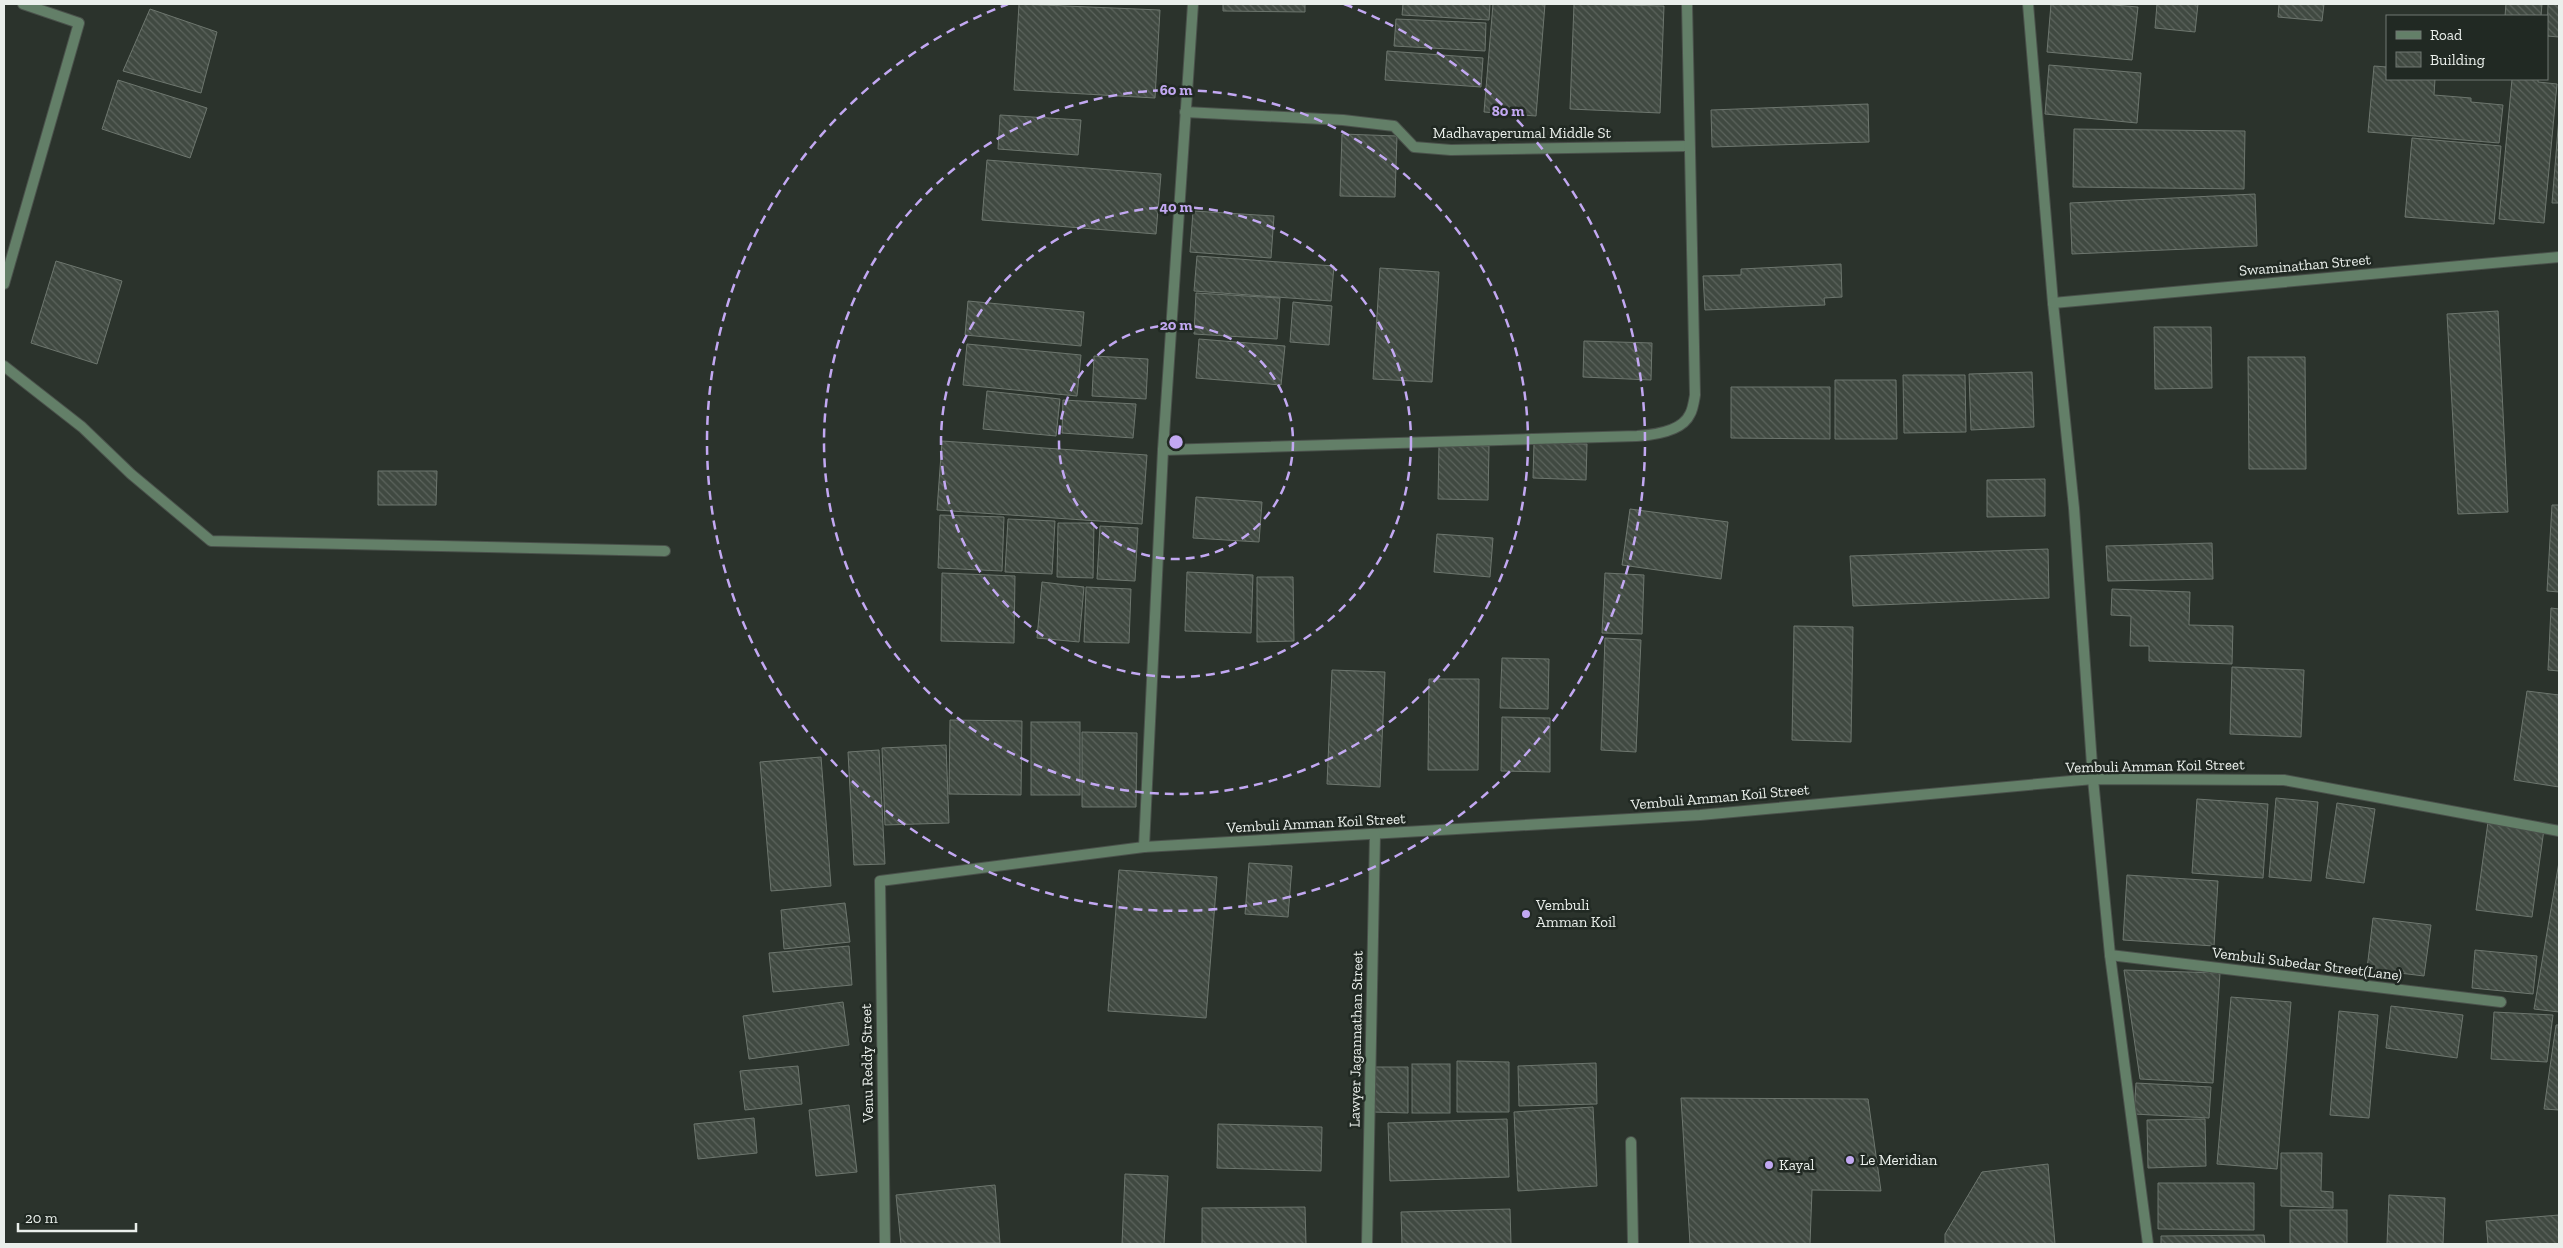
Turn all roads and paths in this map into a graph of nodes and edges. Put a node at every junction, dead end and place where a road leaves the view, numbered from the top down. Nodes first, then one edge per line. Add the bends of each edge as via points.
1 (24, 4) edge
2 (1193, 4) edge
3 (1687, 4) edge
4 (2028, 4) edge
5 (1185, 112) junction
6 (1688, 146) junction
7 (2559, 256) edge
8 (4, 284) edge
9 (2053, 303) junction
10 (4, 366) edge
11 (1163, 450) junction
12 (665, 552) dead end
13 (2093, 779) junction
14 (2559, 831) edge
15 (1375, 834) junction
16 (1144, 848) junction
17 (880, 881) joint
18 (2110, 955) junction
19 (2501, 1002) dead end
20 (1631, 1142) dead end
21 (885, 1244) edge
22 (1367, 1244) edge
23 (1633, 1244) edge
24 (2148, 1244) edge

1 - 8 street via 79,22
2 - 5 street
3 - 6 street
4 - 9 street
5 - 6 street, Madhavaperumal Middle St via 1342,120 1394,126 1414,147 1450,150
5 - 11 street
6 - 11 street via 1695,395 1690,416 1681,425 1653,435 1637,436
7 - 9 street, Swaminathan Street
9 - 13 street via 2074,508
10 - 12 street via 82,427 131,474 211,541
11 - 16 street
13 - 14 street, Vembuli Amman Koil Street via 2284,780
13 - 15 street, Vembuli Amman Koil Street via 1700,815
13 - 18 street
15 - 16 street, Vembuli Amman Koil Street
15 - 22 street, Lawyer Jagannathan Street
16 - 17 street, Vembuli Amman Koil Street
17 - 21 street, Venu Reddy Street
18 - 19 street, Vembuli Subedar Street(Lane)
18 - 24 street
20 - 23 street

